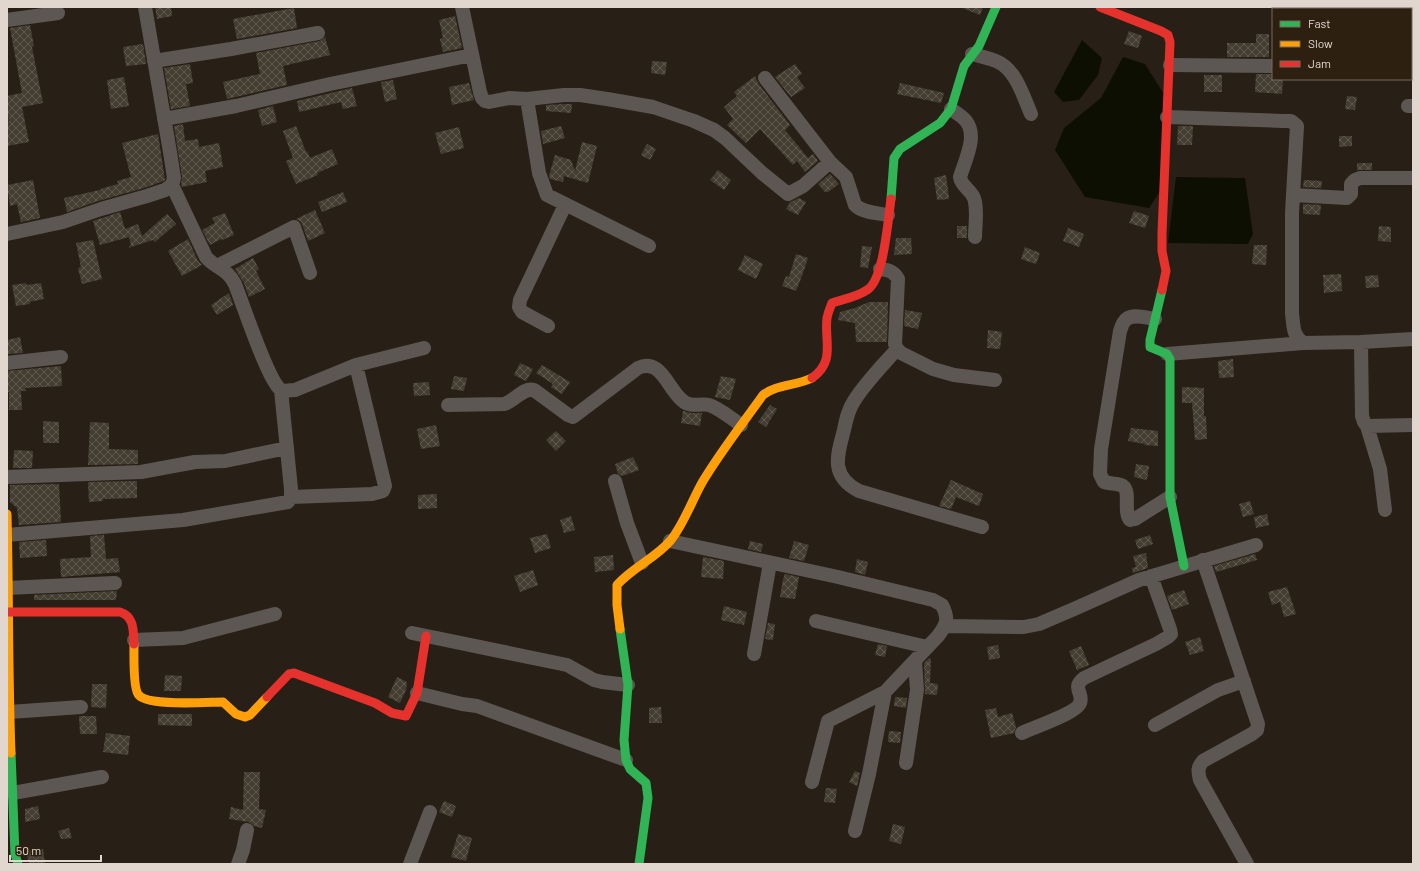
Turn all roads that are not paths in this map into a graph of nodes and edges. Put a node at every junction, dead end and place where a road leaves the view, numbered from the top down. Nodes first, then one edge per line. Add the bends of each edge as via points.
1 (145, 7) edge
2 (462, 7) edge
3 (996, 7) edge
4 (1100, 7) edge
5 (58, 13) dead end
6 (7, 20) edge
7 (318, 33) dead end
8 (972, 54) junction
9 (472, 55) junction
10 (154, 61) junction
11 (1170, 65) junction
12 (1272, 66) edge
13 (765, 78) dead end
14 (528, 99) junction
15 (951, 109) junction
16 (1031, 114) dead end
17 (1167, 117) junction
18 (164, 120) junction
19 (830, 162) junction
20 (1413, 178) edge
21 (172, 185) junction
22 (1293, 195) junction
23 (565, 205) junction
24 (888, 215) junction
25 (7, 234) edge
26 (975, 237) dead end
27 (649, 246) dead end
28 (217, 266) junction
29 (880, 268) junction
30 (310, 273) dead end
31 (1155, 319) junction
32 (548, 326) dead end
33 (1413, 339) edge
34 (1361, 342) junction
35 (1303, 343) junction
36 (424, 348) dead end
37 (897, 349) junction
38 (1167, 354) junction
39 (61, 357) dead end
40 (7, 363) edge
41 (356, 365) junction
42 (994, 380) dead end
43 (281, 390) junction
44 (448, 405) dead end
45 (741, 425) junction
46 (1413, 425) edge
47 (1367, 426) junction
48 (287, 448) junction
49 (7, 477) edge
50 (615, 481) dead end
51 (291, 497) junction
52 (1170, 497) junction
53 (1385, 510) dead end
54 (7, 514) edge
55 (982, 527) dead end
56 (7, 535) edge
57 (670, 541) junction
58 (1256, 545) dead end
59 (1203, 560) junction
60 (642, 563) junction
61 (770, 563) junction
62 (1184, 566) junction
63 (1151, 576) junction
64 (115, 583) dead end
65 (8, 588) edge
66 (9, 612) junction
67 (275, 614) dead end
68 (816, 621) dead end
69 (946, 626) junction
70 (412, 633) dead end
71 (426, 636) junction
72 (134, 640) junction
73 (927, 647) junction
74 (754, 654) dead end
75 (915, 661) junction
76 (1244, 681) junction
77 (628, 685) junction
78 (885, 692) junction
79 (417, 693) junction
80 (81, 707) dead end
81 (9, 712) junction
82 (1155, 725) dead end
83 (1022, 733) dead end
84 (626, 760) junction
85 (906, 763) dead end
86 (102, 777) dead end
87 (812, 782) dead end
88 (13, 793) junction
89 (430, 812) dead end
90 (247, 830) dead end
91 (855, 831) dead end
92 (18, 864) edge
93 (238, 864) edge
94 (410, 864) edge
95 (639, 864) edge
96 (1247, 864) edge

1 - 10 street
2 - 9 street
3 - 8 street via 979,46
4 - 11 street via 1168,35
5 - 6 street
7 - 10 street
8 - 15 street via 964,66
8 - 16 street via 996,61 1009,71
9 - 14 street via 480,92 485,101
9 - 18 street
10 - 18 street
11 - 12 street
11 - 17 street
13 - 19 street
14 - 19 street via 580,95 653,107 694,121 725,138 788,194 803,186
14 - 23 street via 543,187 547,195
15 - 24 street via 940,123 900,149 894,158
15 - 26 street via 965,120 972,133 960,177 973,197 976,212
17 - 22 street via 1290,121 1297,126
17 - 31 street via 1162,233 1166,271
18 - 21 street via 174,178
19 - 24 street via 846,177 858,208
20 - 22 street via 1360,178 1351,184 1351,194 1347,198
21 - 25 street via 147,196 63,222
21 - 28 street via 206,257
22 - 35 street via 1292,314 1296,337
23 - 27 street
23 - 32 street via 519,307 522,312
24 - 29 street
28 - 30 street via 294,227
28 - 43 street via 231,275 267,367
29 - 37 street via 896,274 898,279 895,344
29 - 45 street via 874,284 868,290 832,303 827,320 828,350 825,363 818,374 810,379 772,389 763,396
31 - 38 street via 1150,347
31 - 52 street via 1130,317 1124,321 1120,331 1103,430 1100,474 1104,482 1123,486 1126,490 1127,516 1130,520 1135,520
33 - 34 street
34 - 35 street
34 - 47 street via 1362,416
35 - 38 street
36 - 41 street
37 - 42 street via 915,361 954,375
37 - 55 street via 860,392 849,409 837,455 839,472 859,491
38 - 52 street via 1170,359
39 - 40 street
41 - 43 street via 295,390
41 - 51 street via 385,486 383,491 372,494
43 - 48 street
44 - 45 street via 504,404 529,389 573,417 638,368 649,365 659,371 687,404 710,405
45 - 57 street via 703,481
46 - 47 street
47 - 53 street via 1380,469
48 - 49 street via 224,461 195,462 141,472
48 - 51 street
50 - 60 street
51 - 56 street via 288,502 183,520
52 - 62 street
54 - 56 street
56 - 65 street
57 - 60 street
57 - 61 street
58 - 59 street
59 - 62 street
59 - 76 street
60 - 77 street via 617,585 617,605
61 - 69 street via 933,600 942,605 947,618
61 - 74 street
62 - 63 street
63 - 69 street via 1033,626
63 - 83 street via 1171,634 1156,644 1084,678 1079,682 1081,699 1076,708
64 - 65 street
65 - 66 street
66 - 72 street via 124,612 133,623
66 - 81 street
67 - 72 street via 182,638
68 - 73 street
69 - 73 street
70 - 71 street
71 - 77 street via 567,665 594,680
71 - 79 street
72 - 79 street via 136,690 141,699 160,702 223,702 236,714 245,717 250,715 289,674 294,673 375,703 392,714 406,716
73 - 75 street
75 - 78 street
75 - 85 street via 917,690
76 - 82 street via 1218,690
76 - 96 street via 1258,724 1257,730 1203,761 1198,771 1200,780
77 - 84 street via 624,740
78 - 87 street via 828,721
78 - 91 street
79 - 84 street via 477,706
80 - 81 street
81 - 88 street
84 - 95 street via 630,769 646,783 648,798
86 - 88 street
88 - 92 street via 15,854
89 - 94 street
90 - 93 street

